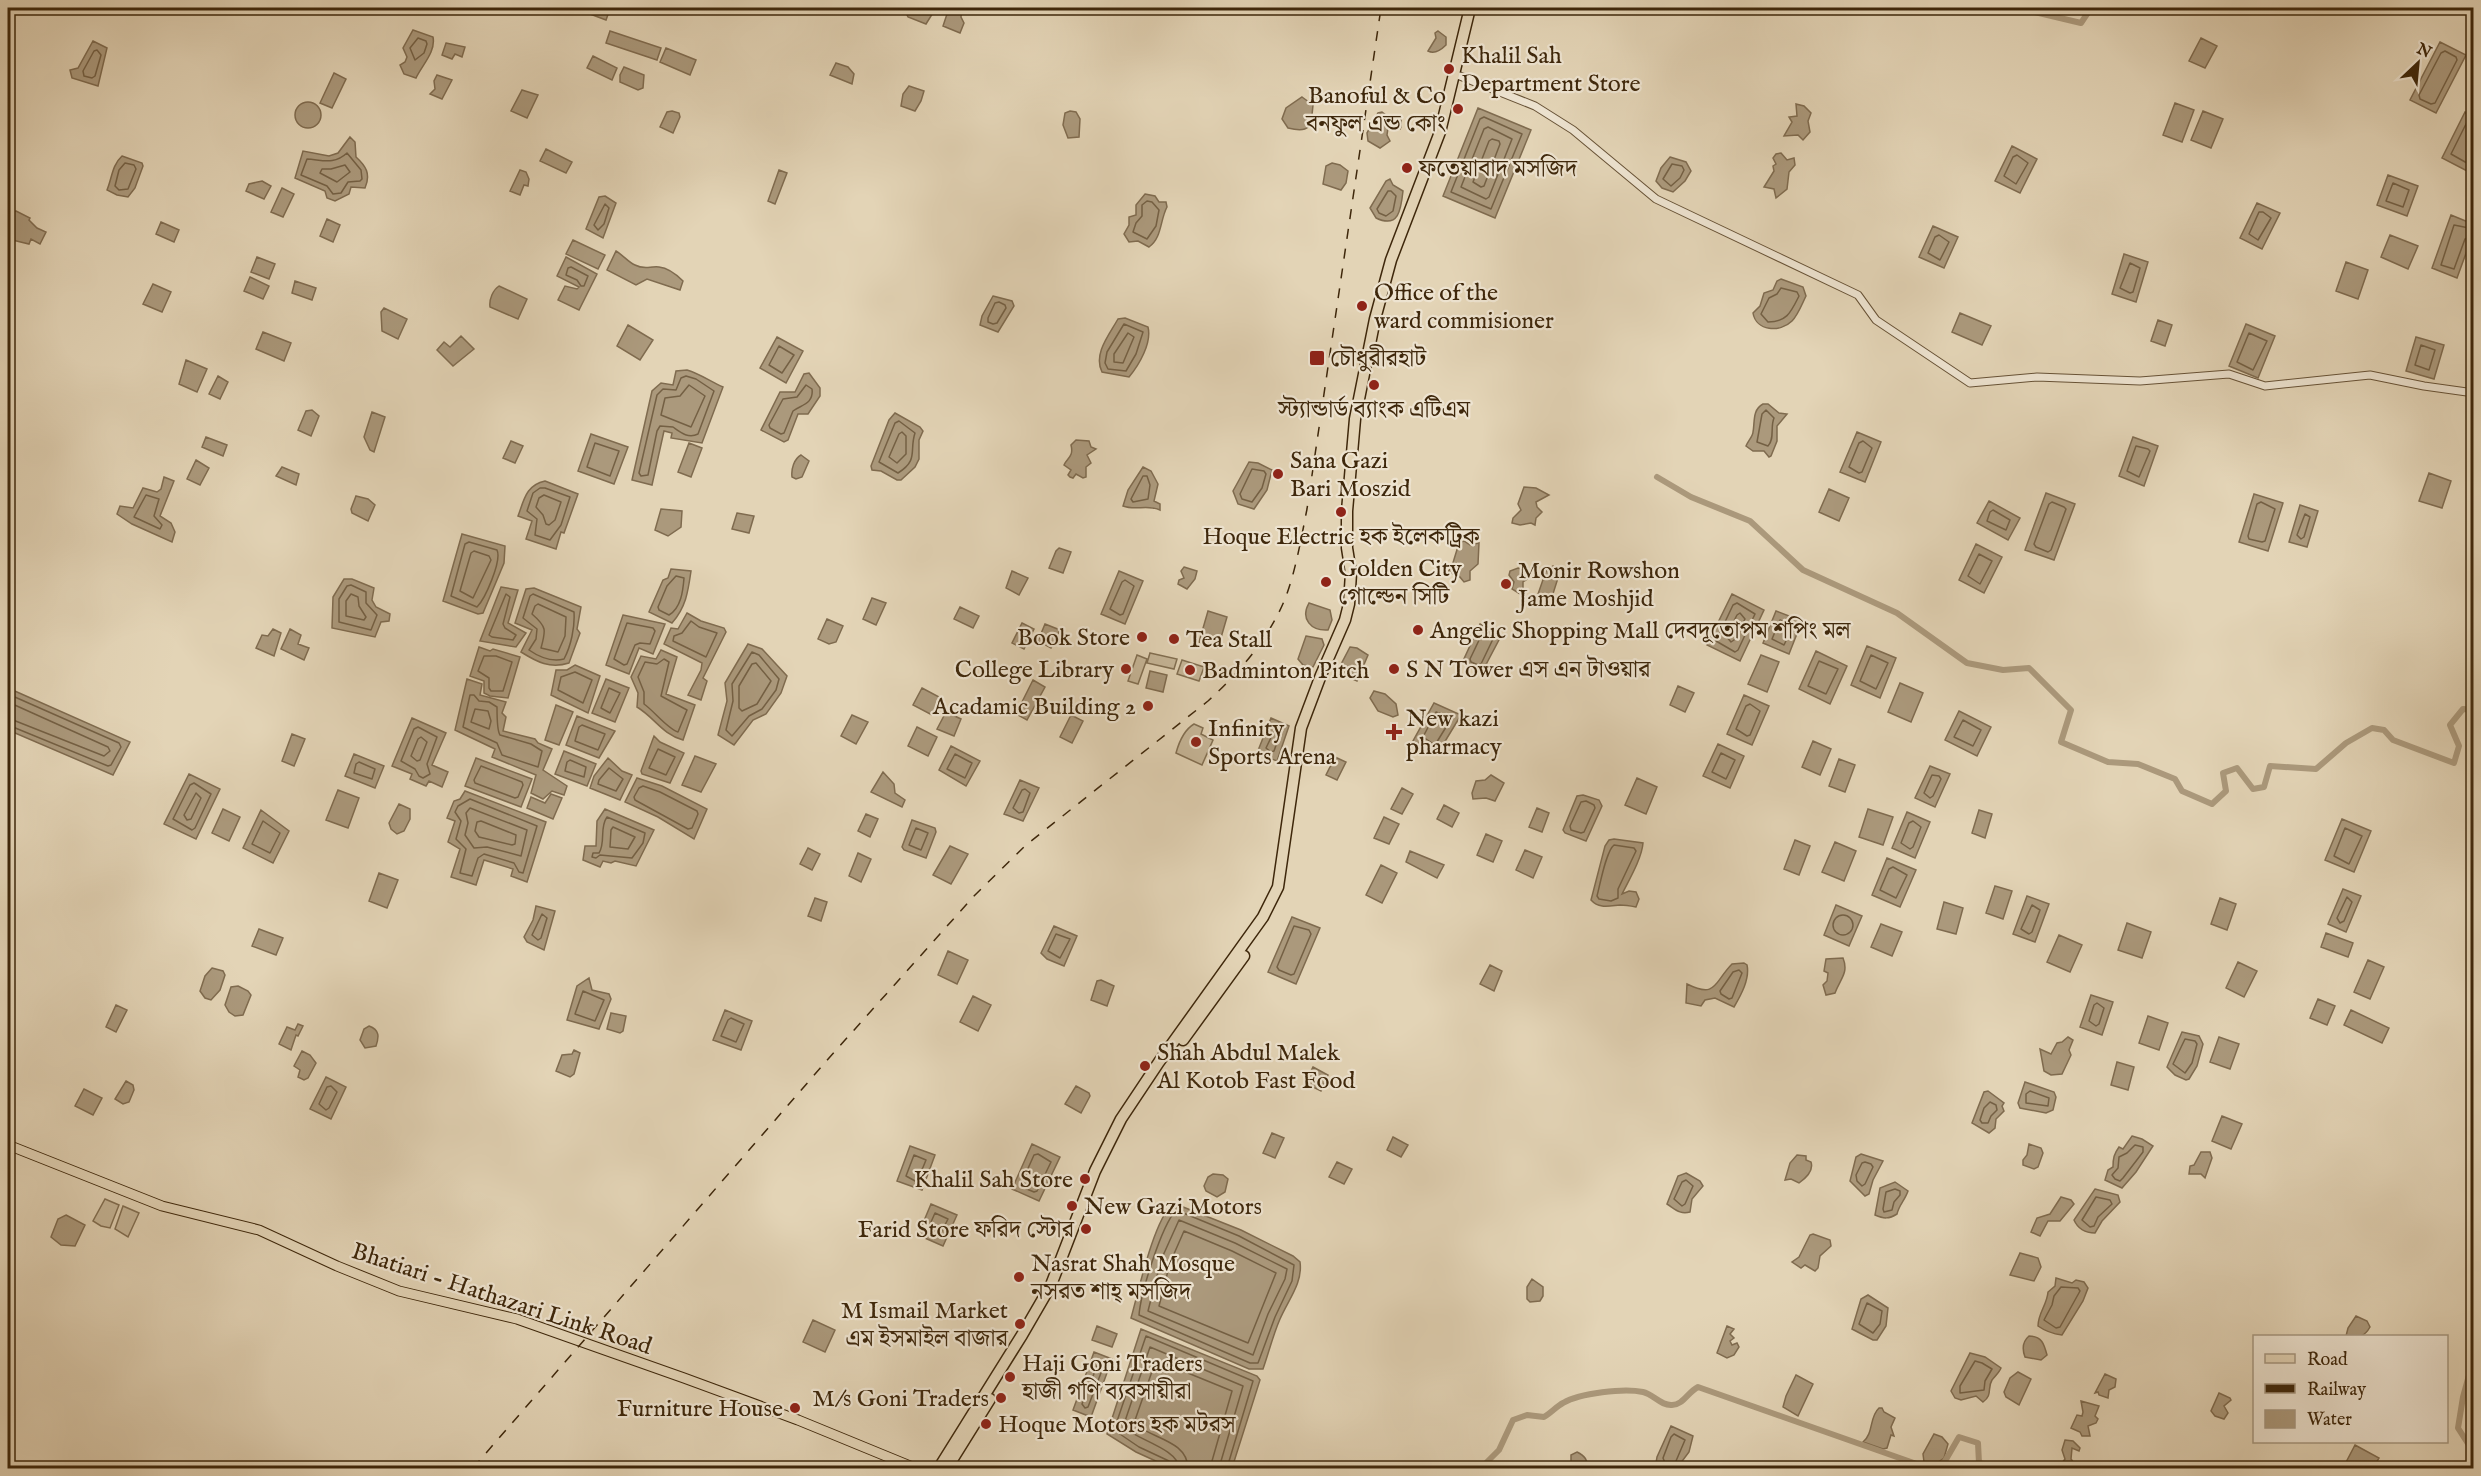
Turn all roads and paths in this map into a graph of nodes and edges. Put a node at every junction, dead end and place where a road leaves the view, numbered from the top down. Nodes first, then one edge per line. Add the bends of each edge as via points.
1 (1470, 8) edge
2 (1476, 8) edge
3 (1460, 76) junction
4 (2474, 393) edge
5 (1277, 897) junction
6 (8, 1145) edge
7 (915, 1468) edge
8 (939, 1468) edge
9 (947, 1468) edge

1 - 5 highway via 1440,132 1391,260 1374,319 1355,419 1347,511 1351,573 1347,613 1301,728
2 - 3 highway
3 - 4 street via 1535,106 1573,130 1656,199 1858,295 1876,320 1970,383 2037,376 2140,381 2229,374 2265,386 2370,375
3 - 5 highway via 1389,283 1367,379 1354,480 1353,610 1306,731 1292,846 1286,878
5 - 8 highway via 1121,1119 1095,1171 1050,1285
5 - 9 highway via 1268,923 1129,1116 1055,1288
6 - 7 main road, Bhatiari - Hathazari Link Road via 162,1206 259,1230 399,1291 517,1319 666,1371

